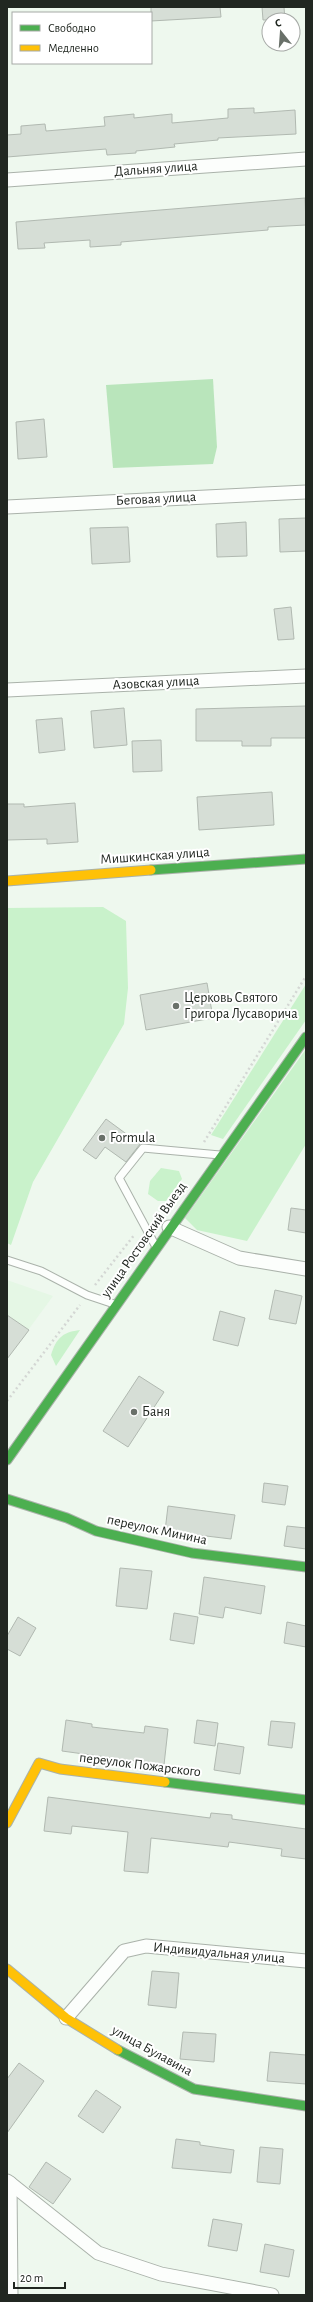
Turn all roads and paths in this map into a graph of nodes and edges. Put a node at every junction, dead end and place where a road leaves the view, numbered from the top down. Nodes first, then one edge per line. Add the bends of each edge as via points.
1 (306, 158) edge
2 (7, 180) edge
3 (306, 492) edge
4 (7, 507) edge
5 (306, 676) edge
6 (7, 690) edge
7 (306, 859) edge
8 (7, 881) edge
9 (306, 976) edge
10 (306, 1037) edge
11 (200, 1152) junction
12 (221, 1155) junction
13 (144, 1227) junction
14 (169, 1227) junction
15 (156, 1247) junction
16 (7, 1260) edge
17 (306, 1269) edge
18 (87, 1295) junction
19 (116, 1305) junction
20 (7, 1400) edge
21 (7, 1460) edge
22 (7, 1499) edge
23 (306, 1567) edge
24 (306, 1800) edge
25 (7, 1823) edge
26 (306, 1961) edge
27 (7, 1969) edge
28 (66, 2018) junction
29 (306, 2106) edge
30 (8, 2182) edge
31 (11, 2295) edge
32 (272, 2295) edge

1 - 2 street, Дальняя улица
3 - 4 street, Беговая улица
5 - 6 street, Азовская улица
7 - 8 street, Мишкинская улица
9 - 11 path via 206,1138
10 - 12 street, улица Ростовский Выезд
11 - 12 lane
11 - 13 lane via 143,1148 119,1178
12 - 14 street, улица Ростовский Выезд
13 - 15 lane
13 - 18 path via 134,1235
14 - 15 street, улица Ростовский Выезд
14 - 17 street via 239,1258
15 - 19 street, улица Ростовский Выезд
16 - 18 lane via 41,1271
18 - 19 lane
18 - 20 path
19 - 21 street, улица Ростовский Выезд
22 - 23 street, переулок Минина via 67,1518 96,1531 192,1553
24 - 25 street, переулок Пожарского via 60,1769 39,1763
26 - 28 street, Индивидуальная улица via 146,1946 124,1951
27 - 28 street, улица Булавина
28 - 29 street, улица Булавина via 119,2050 194,2089
30 - 31 street
30 - 32 street via 98,2253 161,2274

